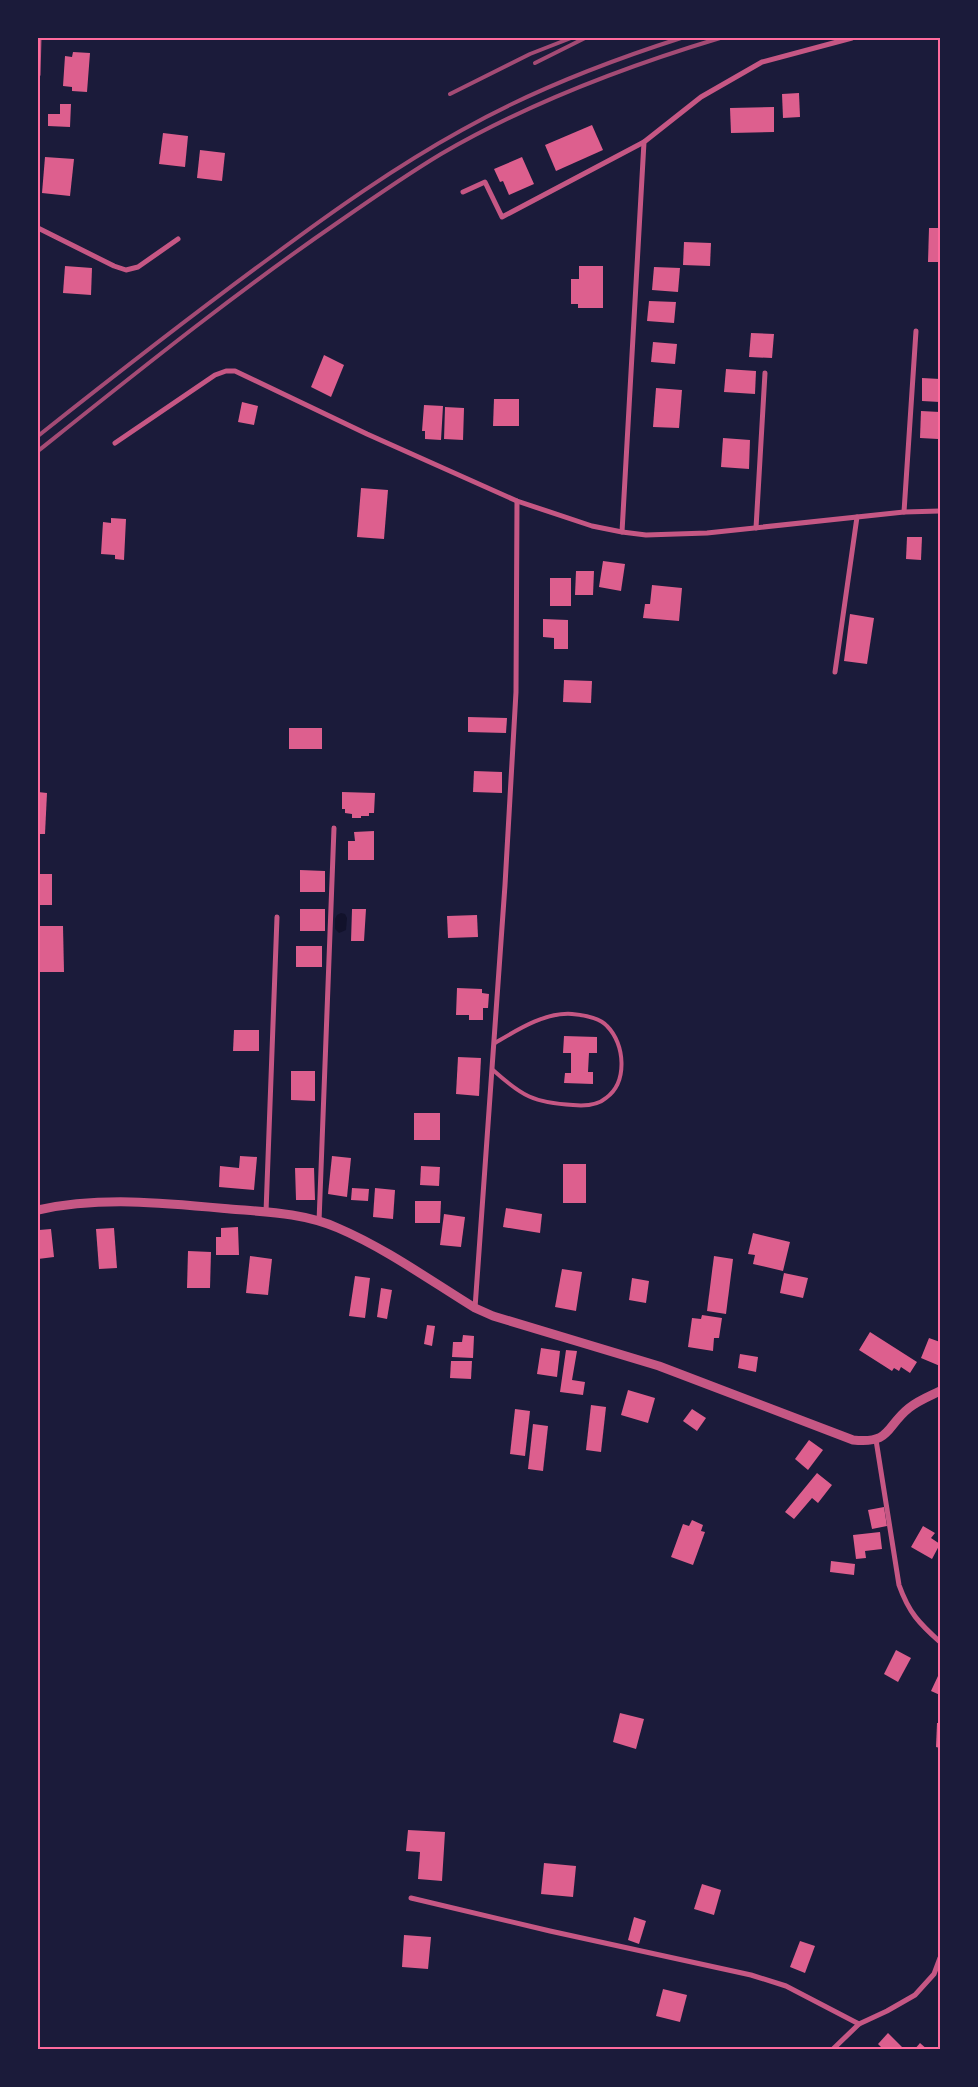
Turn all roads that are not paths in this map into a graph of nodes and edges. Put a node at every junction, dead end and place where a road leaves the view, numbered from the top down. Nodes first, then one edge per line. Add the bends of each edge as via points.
1 (39, 38) edge
2 (852, 38) edge
3 (38, 75) edge
4 (644, 142) junction
5 (463, 192) dead end
6 (38, 228) edge
7 (178, 239) dead end
8 (916, 331) dead end
9 (765, 373) dead end
10 (115, 443) dead end
11 (518, 501) junction
12 (940, 511) edge
13 (904, 512) junction
14 (857, 517) junction
15 (756, 528) junction
16 (622, 532) junction
17 (836, 672) dead end
18 (334, 828) dead end
19 (277, 917) dead end
20 (494, 1043) junction
21 (492, 1070) junction
22 (38, 1210) edge
23 (266, 1212) junction
24 (319, 1222) junction
25 (475, 1308) junction
26 (940, 1391) edge
27 (876, 1440) junction
28 (940, 1642) edge
29 (411, 1898) dead end
30 (940, 1958) edge
31 (859, 2024) junction
32 (832, 2050) edge

1 - 3 street
2 - 4 street via 762,62 700,97
4 - 5 street via 502,217 485,182
4 - 16 street
6 - 7 street via 126,270 138,267
8 - 13 street
9 - 15 street
10 - 11 street via 216,375 236,371
11 - 16 street via 592,526
11 - 20 street via 516,692
12 - 13 street
13 - 14 street
14 - 15 street
14 - 17 street
15 - 16 street via 668,535
18 - 24 street
19 - 23 street
20 - 21 street
20 - 21 lane via 552,1016 571,1014 594,1018 607,1026 616,1040 622,1070 607,1098 583,1106 536,1100
21 - 25 street
22 - 23 street via 117,1202
23 - 24 street
24 - 25 street via 357,1238
25 - 27 street via 659,1366 842,1437
26 - 27 street via 909,1408 886,1435
27 - 28 street via 899,1585 906,1606
29 - 31 street via 751,1974 786,1986
30 - 31 street via 934,1974 915,1995
31 - 32 street

